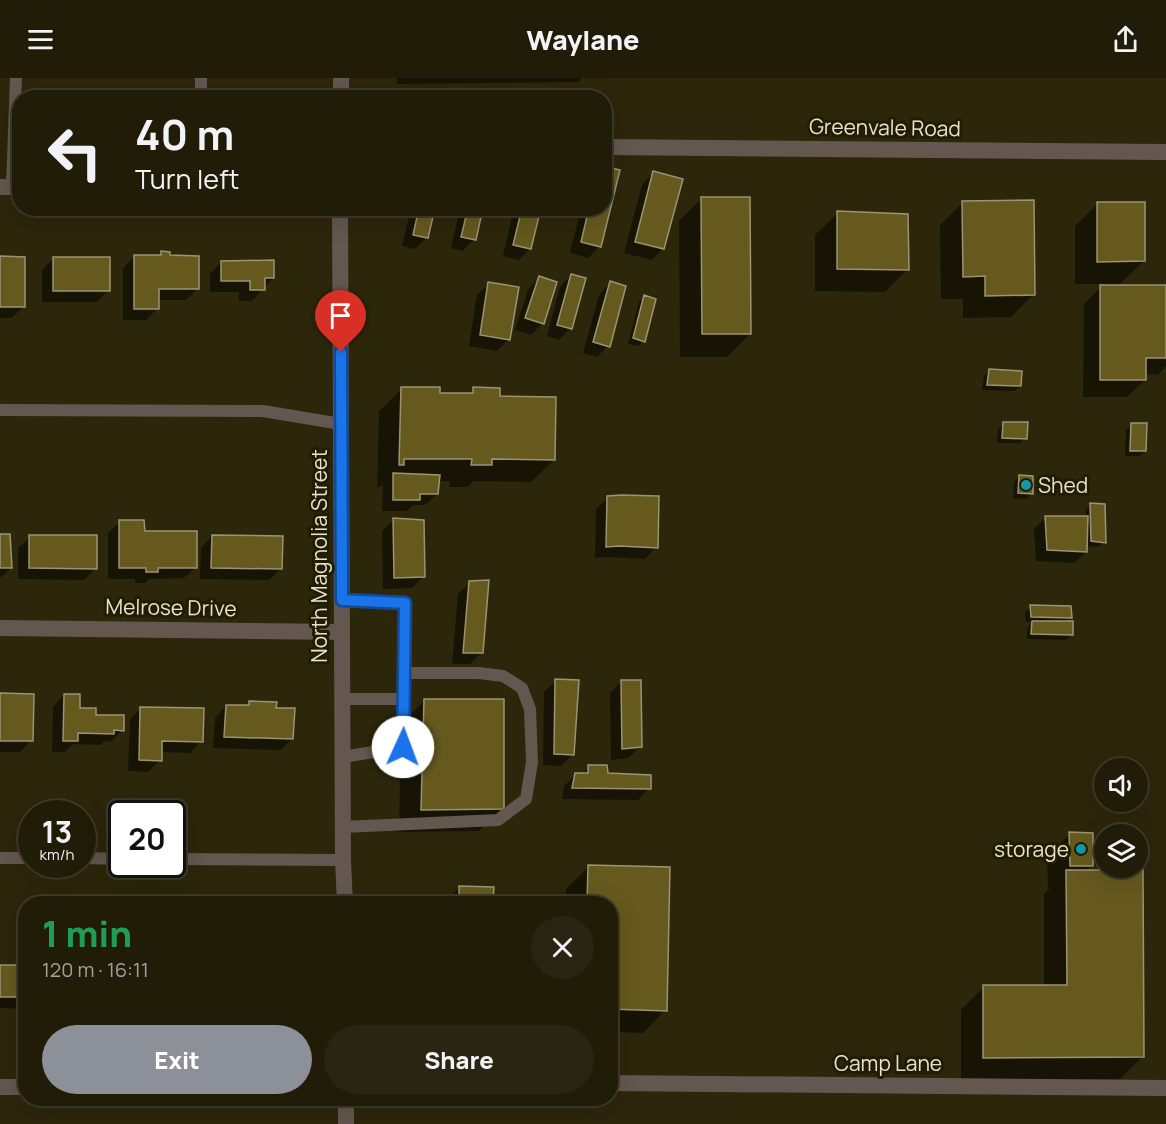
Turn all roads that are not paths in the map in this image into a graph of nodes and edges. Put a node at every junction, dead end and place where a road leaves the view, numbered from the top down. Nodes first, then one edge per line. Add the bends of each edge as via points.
1 (612, 147) edge
2 (1166, 152) edge
3 (340, 216) edge
4 (0, 410) edge
5 (341, 424) junction
6 (342, 600) junction
7 (0, 628) edge
8 (342, 632) junction
9 (405, 674) junction
10 (343, 699) junction
11 (404, 699) junction
12 (343, 757) junction
13 (343, 826) junction
14 (0, 858) edge
15 (18, 858) edge
16 (186, 859) edge
17 (343, 860) junction
18 (345, 896) edge
19 (618, 1083) edge
20 (0, 1087) edge
21 (18, 1087) edge
22 (1166, 1088) edge
23 (346, 1106) edge
24 (346, 1124) edge

1 - 2 street, Greenvale Road
3 - 5 street, North Magnolia Street
4 - 5 lane via 263,411
5 - 6 street, North Magnolia Street
6 - 8 street, North Magnolia Street
6 - 9 lane via 405,603
7 - 8 street, Melrose Drive
8 - 10 street, North Magnolia Street
9 - 11 lane
9 - 13 lane via 479,673 503,676 522,687 530,710 532,762 526,799 498,820
10 - 11 lane
10 - 12 street, North Magnolia Street
11 - 12 lane via 403,747
12 - 13 street, North Magnolia Street
13 - 17 street, North Magnolia Street
14 - 15 lane
16 - 17 lane
17 - 18 street, North Magnolia Street
19 - 22 street, Camp Lane
20 - 21 street
23 - 24 street

